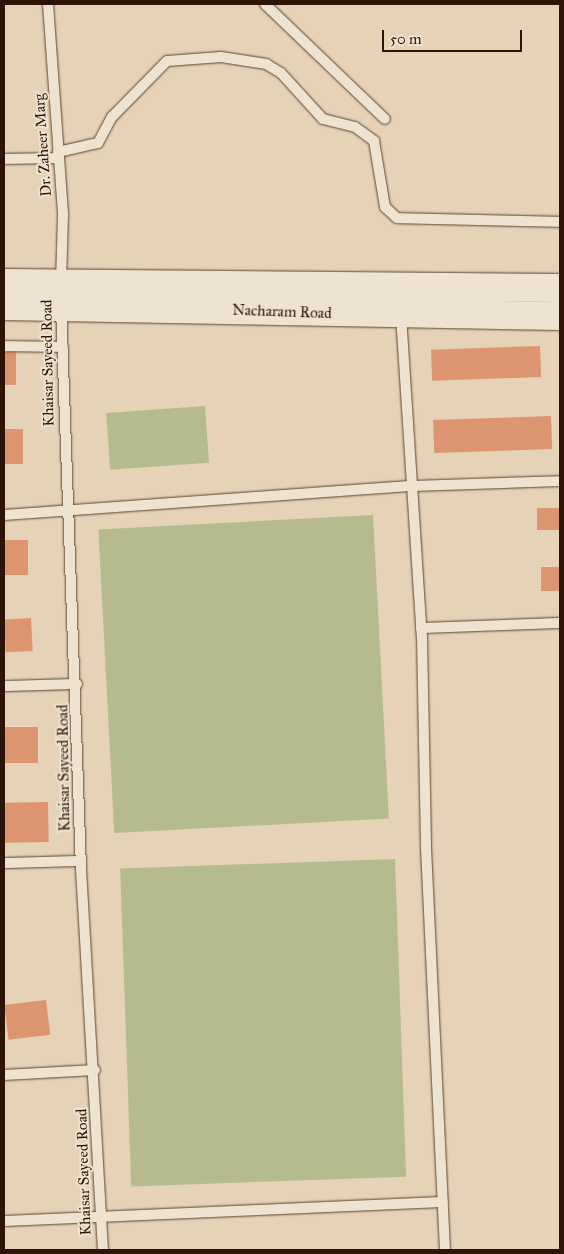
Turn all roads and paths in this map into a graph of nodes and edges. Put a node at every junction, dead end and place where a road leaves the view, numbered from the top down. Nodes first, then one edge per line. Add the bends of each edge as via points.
1 (48, 4) edge
2 (265, 4) edge
3 (385, 119) dead end
4 (58, 155) junction
5 (4, 159) edge
6 (560, 222) edge
7 (4, 283) edge
8 (560, 288) edge
9 (61, 295) junction
10 (4, 306) edge
11 (401, 315) junction
12 (560, 316) edge
13 (4, 346) edge
14 (63, 347) junction
15 (560, 480) edge
16 (413, 486) junction
17 (67, 511) junction
18 (4, 515) edge
19 (560, 623) edge
20 (421, 628) junction
21 (77, 684) junction
22 (4, 686) edge
23 (81, 861) junction
24 (4, 863) edge
25 (95, 1070) junction
26 (4, 1074) edge
27 (443, 1202) junction
28 (101, 1219) junction
29 (4, 1222) edge
30 (103, 1250) edge
31 (446, 1250) edge

1 - 4 lane, Dr. Zaheer Marg
2 - 3 lane
4 - 5 lane
4 - 6 lane via 98,143 112,117 167,61 221,57 266,64 281,73 323,119 355,127 374,140 385,207 396,218
4 - 9 lane, Dr. Zaheer Marg
7 - 9 main road, Nacharam Road
8 - 9 main road, Nacharam Road
9 - 10 main road, Nacharam Road
9 - 11 main road, Nacharam Road
9 - 14 lane, Khaisar Sayeed Road
11 - 12 main road, Nacharam Road
11 - 16 lane
13 - 14 lane
14 - 17 lane, Khaisar Sayeed Road
15 - 16 lane
16 - 17 lane
16 - 20 lane
17 - 18 lane
17 - 21 lane, Khaisar Sayeed Road
19 - 20 lane
20 - 27 lane
21 - 22 lane
21 - 23 lane, Khaisar Sayeed Road
23 - 24 lane
23 - 25 lane, Khaisar Sayeed Road
25 - 26 lane
25 - 28 lane, Khaisar Sayeed Road
27 - 28 lane
27 - 31 lane
28 - 29 lane
28 - 30 lane, Khaisar Sayeed Road

